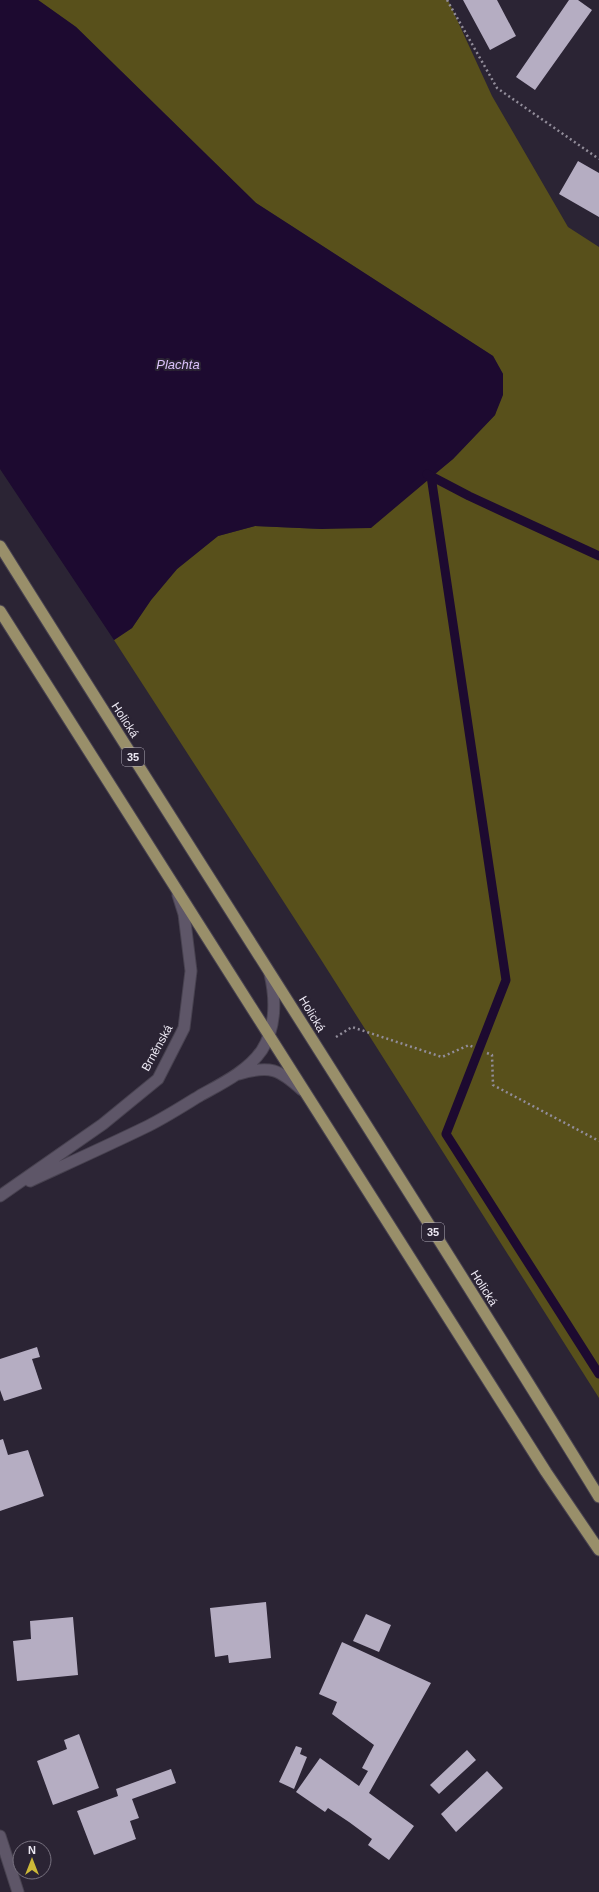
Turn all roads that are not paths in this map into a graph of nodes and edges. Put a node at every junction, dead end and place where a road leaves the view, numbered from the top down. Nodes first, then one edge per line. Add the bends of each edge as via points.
1 (0, 546) edge
2 (0, 610) edge
3 (176, 888) junction
4 (268, 967) junction
5 (268, 1034) junction
6 (233, 1076) junction
7 (305, 1092) junction
8 (1, 1195) edge
9 (599, 1497) edge
10 (599, 1550) edge
11 (0, 1836) edge
12 (18, 1892) edge

1 - 4 main road, Holická / 35
2 - 3 main road
3 - 5 main road
3 - 8 street, Brněnská via 184,914 191,972 184,1028 158,1078 103,1124
4 - 5 street, Brněnská via 274,1013
4 - 9 main road, Holická / 35
5 - 6 street, Brněnská via 257,1057
5 - 7 main road
6 - 7 street, Brněnská via 257,1069 273,1070 287,1077
6 - 8 street, Brněnská via 150,1125
7 - 10 main road via 542,1466
11 - 12 street

